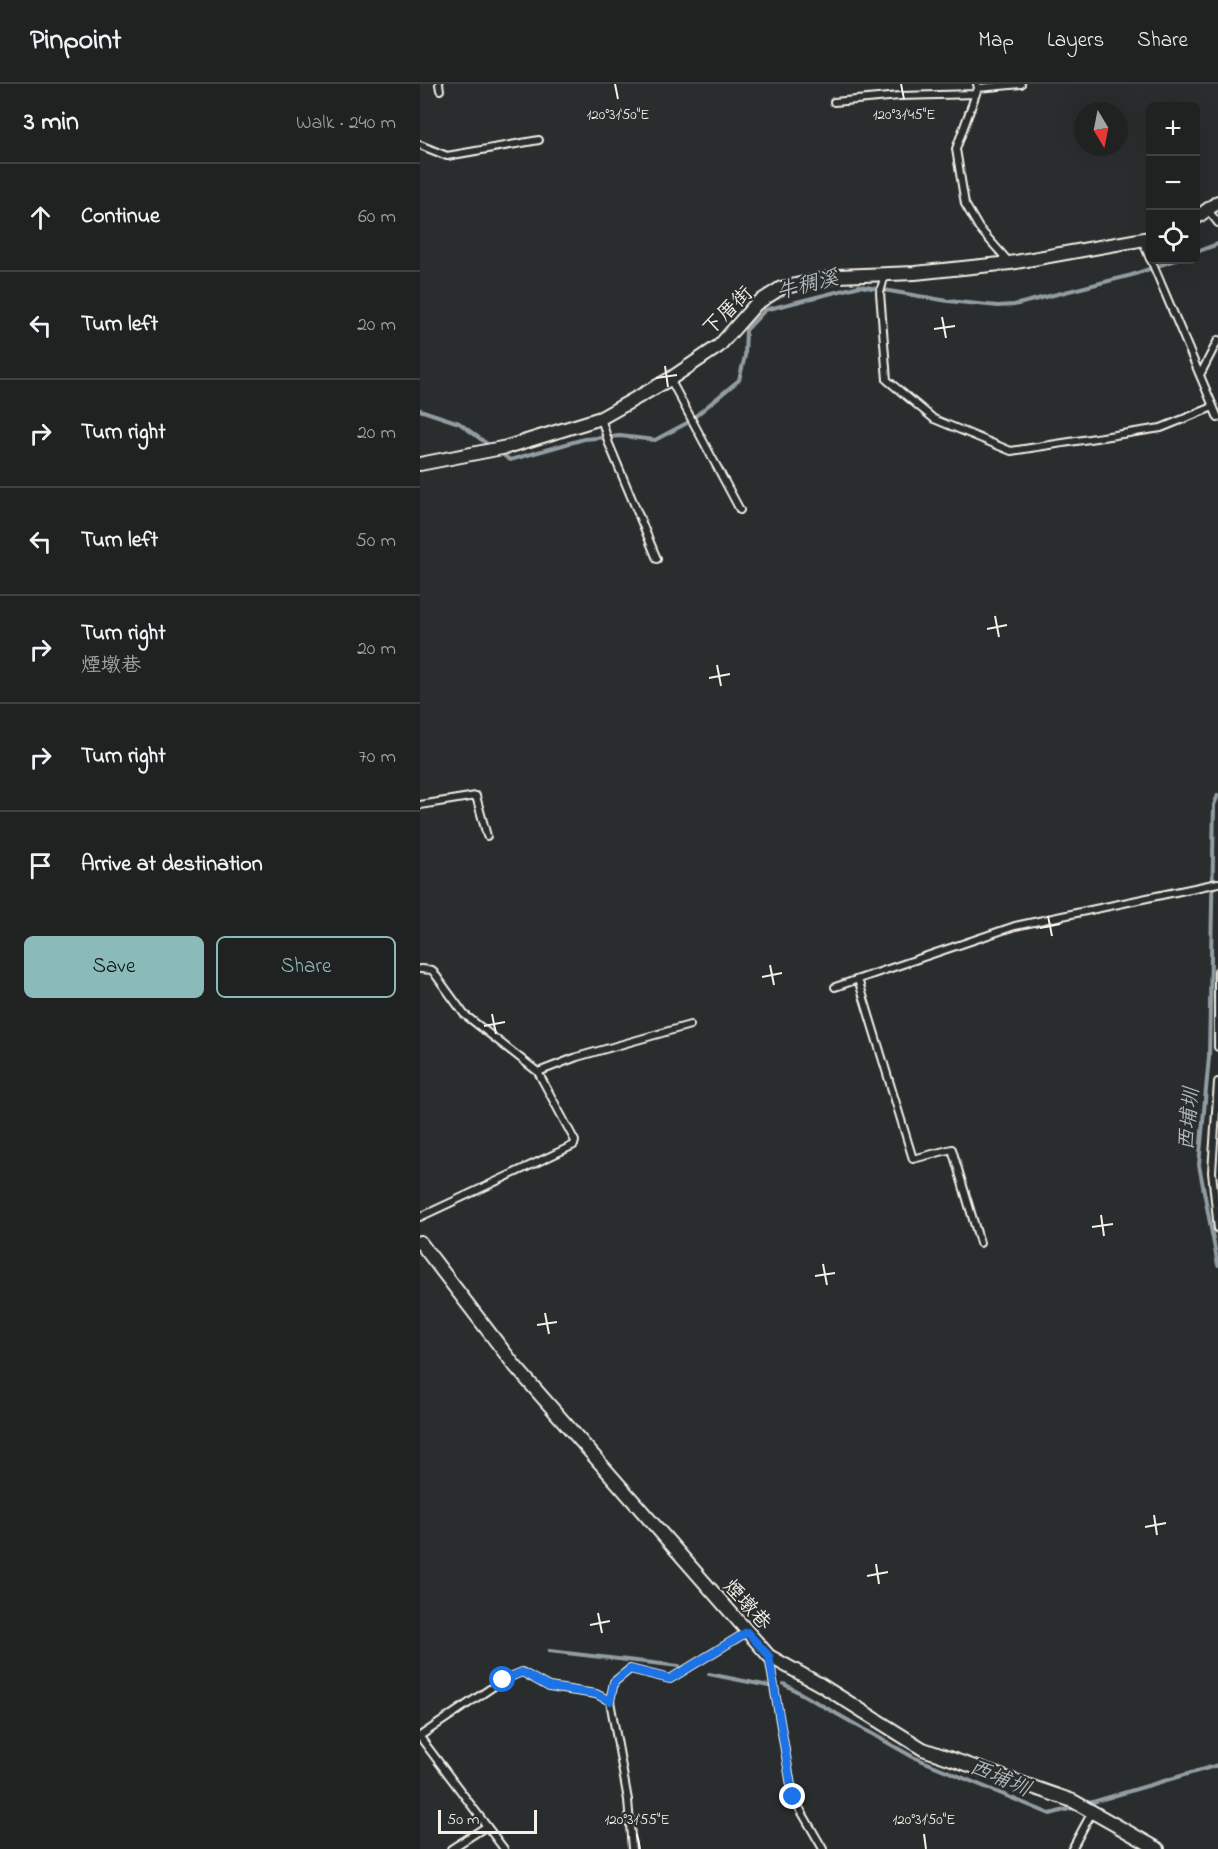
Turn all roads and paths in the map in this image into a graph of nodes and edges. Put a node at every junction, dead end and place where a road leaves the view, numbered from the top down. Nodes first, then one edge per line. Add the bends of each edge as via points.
1 (1021, 84) edge
2 (977, 89) edge
3 (834, 102) dead end
4 (539, 140) dead end
5 (420, 145) edge
6 (1213, 206) edge
7 (1200, 215) edge
8 (1218, 223) edge
9 (1146, 244) edge
10 (1010, 263) junction
11 (1153, 264) edge
12 (884, 278) junction
13 (1217, 342) edge
14 (1200, 375) junction
15 (670, 379) junction
16 (1213, 406) junction
17 (602, 418) junction
18 (1218, 418) edge
19 (420, 464) edge
20 (740, 510) dead end
21 (657, 559) dead end
22 (420, 805) edge
23 (487, 836) dead end
24 (1218, 883) edge
25 (420, 969) edge
26 (1218, 971) edge
27 (858, 979) junction
28 (835, 987) dead end
29 (690, 1025) dead end
30 (1218, 1047) edge
31 (538, 1072) junction
32 (1218, 1082) edge
33 (1217, 1107) edge
34 (420, 1217) edge
35 (1218, 1229) edge
36 (420, 1242) edge
37 (980, 1243) dead end
38 (747, 1632) junction
39 (769, 1656) junction
40 (610, 1701) junction
41 (420, 1737) edge
42 (1092, 1812) junction
43 (487, 1826) junction
44 (1155, 1848) edge
45 (451, 1849) edge
46 (504, 1849) edge
47 (632, 1849) edge
48 (823, 1849) edge
49 (1072, 1849) edge

1 - 2 lane
2 - 3 lane
2 - 10 lane via 956,149 965,204 979,228
4 - 5 lane via 447,156
6 - 7 street
6 - 8 lane
9 - 10 street, 下厝街
10 - 12 street, 下厝街
11 - 14 lane
12 - 15 street, 下厝街 via 826,278 781,288 756,304 719,346
12 - 16 lane via 880,293 887,380 934,420 1011,451 1161,428
13 - 14 lane
14 - 16 lane
15 - 17 street, 下厝街
15 - 20 lane
16 - 18 lane
17 - 19 street, 下厝街 via 507,447
17 - 21 lane
22 - 23 lane via 476,796
24 - 27 lane via 1015,926
25 - 31 lane via 432,970 464,1014
26 - 30 lane
27 - 28 lane
27 - 37 lane via 913,1159 952,1149
29 - 31 lane
31 - 34 lane via 574,1145
32 - 33 lane
33 - 35 lane via 1212,1172
36 - 38 street, 煙墩巷 via 515,1366
38 - 39 street, 煙墩巷
38 - 40 lane via 670,1679 630,1669 614,1682
39 - 42 street, 煙墩巷 via 923,1749 1073,1801
39 - 48 lane via 793,1797
40 - 41 lane via 596,1694 549,1687 522,1672 503,1680
40 - 47 lane via 628,1800
41 - 43 lane
42 - 44 street, 煙墩巷
42 - 49 lane
43 - 45 lane
43 - 46 lane

